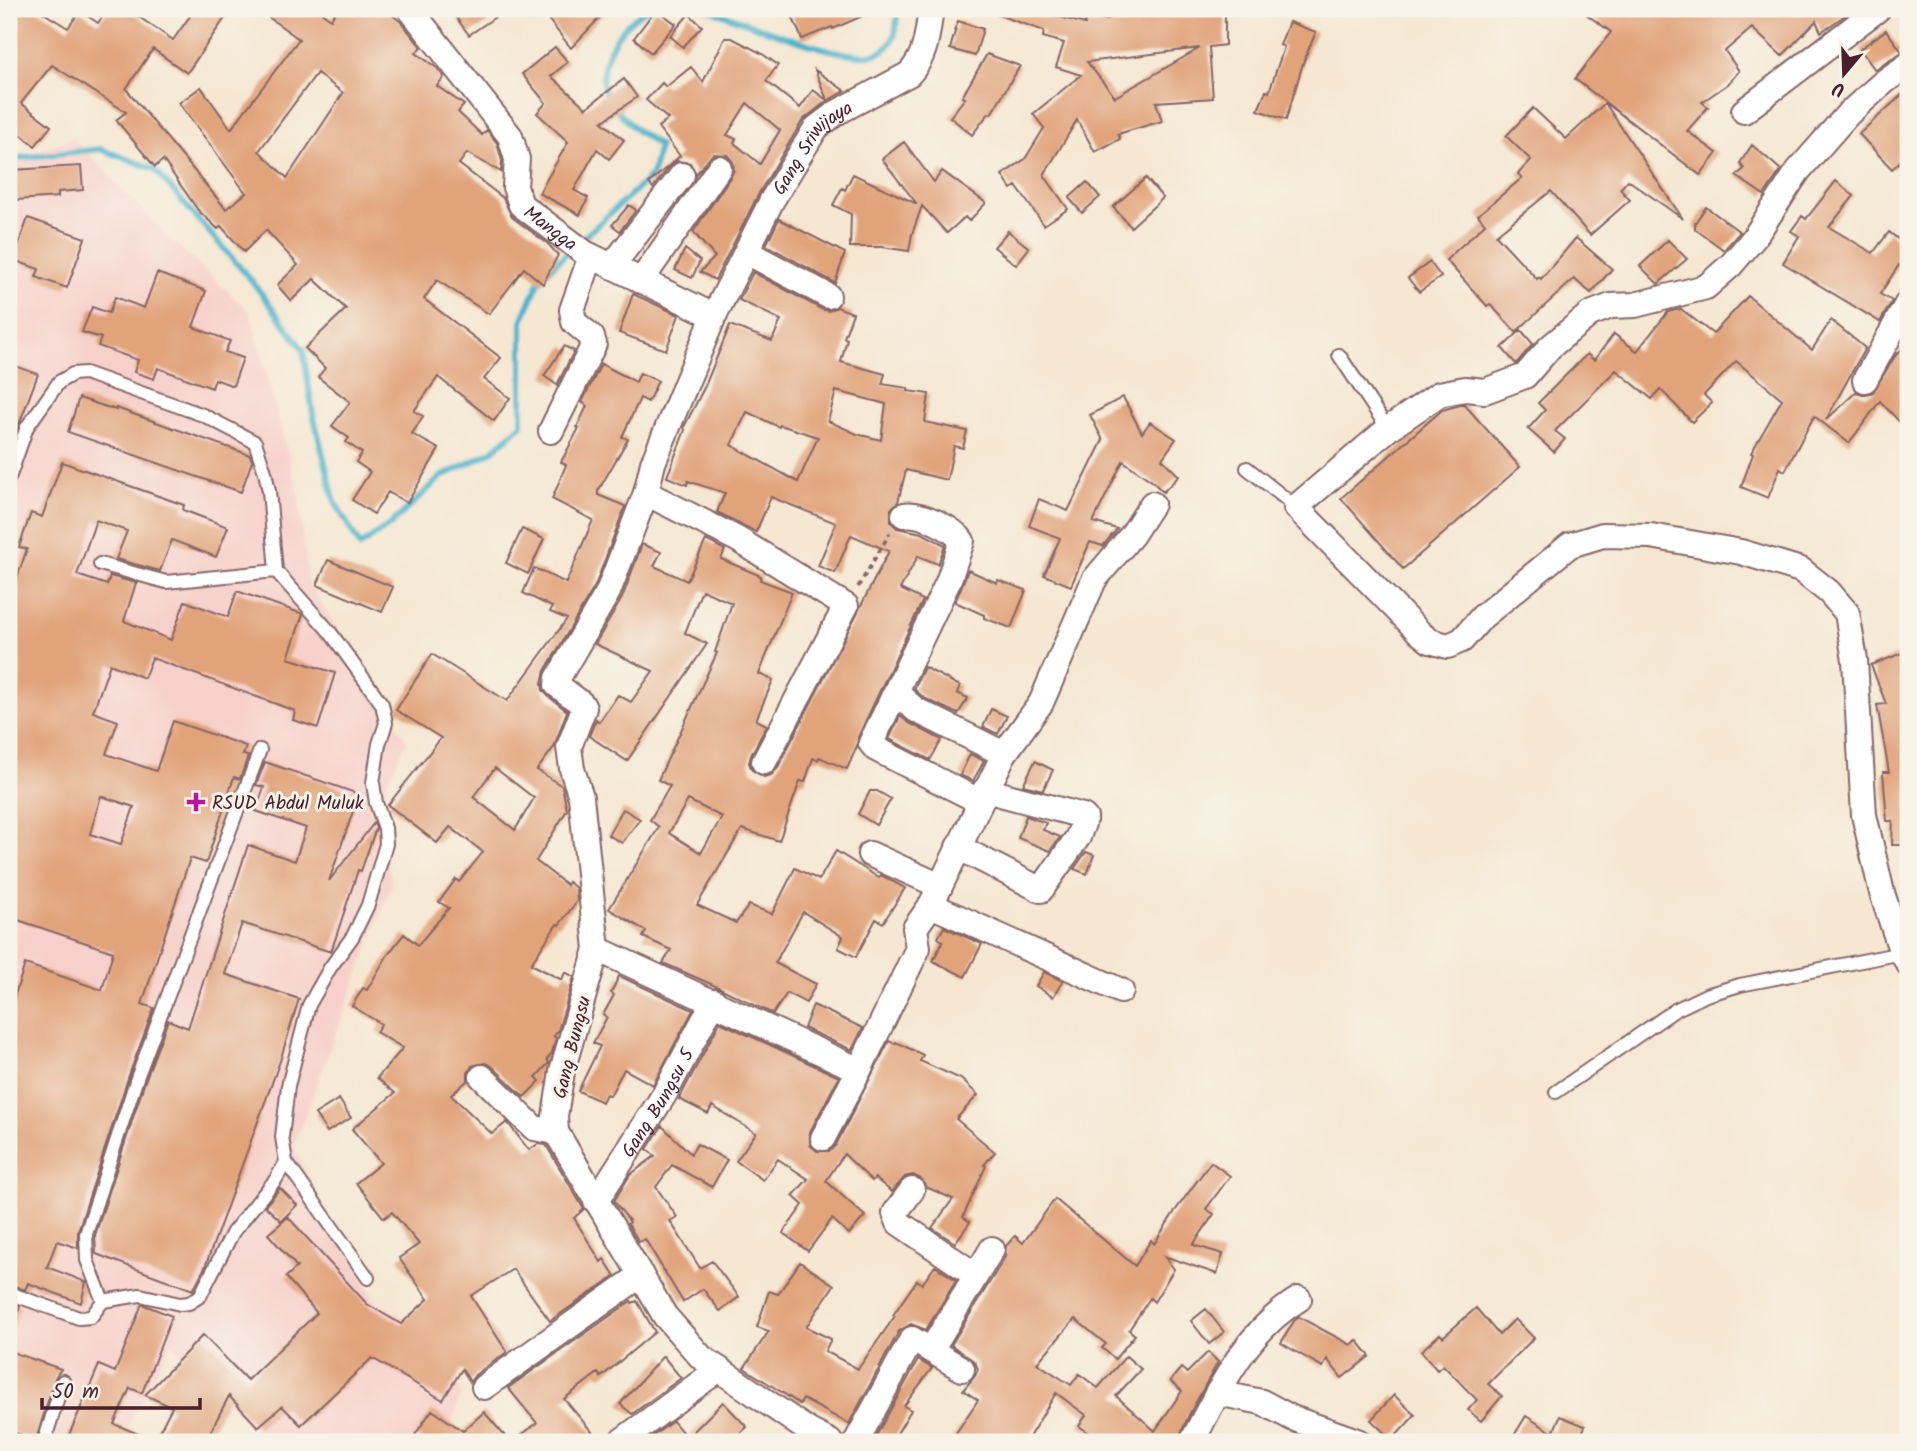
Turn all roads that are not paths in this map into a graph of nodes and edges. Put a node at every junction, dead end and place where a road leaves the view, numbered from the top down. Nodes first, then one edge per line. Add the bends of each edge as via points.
1 (410, 9) edge
2 (931, 9) edge
3 (1878, 9) edge
4 (1908, 65) edge
5 (1745, 111) dead end
6 (719, 168) dead end
7 (682, 175) dead end
8 (747, 252) junction
9 (596, 259) junction
10 (641, 281) junction
11 (828, 296) dead end
12 (1908, 302) edge
13 (714, 316) junction
14 (1339, 355) dead end
15 (1865, 380) dead end
16 (1388, 429) junction
17 (551, 431) dead end
18 (1247, 468) dead end
19 (9, 478) edge
20 (646, 493) junction
21 (1152, 504) dead end
22 (1296, 507) junction
23 (904, 515) road end
24 (100, 564) dead end
25 (276, 571) junction
26 (557, 685) joint
27 (898, 687) junction
28 (260, 750) dead end
29 (1004, 754) junction
30 (764, 762) dead end
31 (982, 795) junction
32 (958, 847) junction
33 (870, 854) dead end
34 (935, 895) junction
35 (597, 949) junction
36 (1905, 958) edge
37 (1121, 991) dead end
38 (714, 1001) junction
39 (859, 1070) junction
40 (482, 1077) dead end
41 (1556, 1091) dead end
42 (556, 1132) junction
43 (823, 1138) dead end
44 (286, 1162) junction
45 (912, 1189) dead end
46 (596, 1201) junction
47 (992, 1249) dead end
48 (641, 1275) junction
49 (975, 1275) junction
50 (368, 1278) dead end
51 (9, 1293) edge
52 (1299, 1299) dead end
53 (103, 1301) junction
54 (931, 1350) junction
55 (1235, 1362) junction
56 (719, 1369) junction
57 (962, 1369) dead end
58 (63, 1381) dead end
59 (484, 1387) dead end
60 (1217, 1393) junction
61 (1262, 1402) junction
62 (44, 1442) edge
63 (620, 1442) edge
64 (830, 1442) edge
65 (856, 1442) edge
66 (1192, 1442) edge
67 (1359, 1442) edge

1 - 9 street, Mangga via 510,136 521,205
2 - 8 street, Gang Sriwijaya via 918,64 909,74 816,128
3 - 5 street
4 - 16 street via 1848,114 1798,171 1754,238 1706,287 1590,314 1550,347 1525,376 1485,391 1438,394
6 - 10 street
7 - 9 street
8 - 11 street
8 - 13 street, Gang Sriwijaya
9 - 10 street, Mangga
9 - 17 street via 572,310 574,322 594,344
10 - 13 street, Mangga
12 - 15 street
13 - 20 street, Gang Sriwijaya via 653,463
14 - 16 lane
16 - 22 street
18 - 22 lane
19 - 25 lane via 27,427 59,382 85,373 203,415 255,442 269,491
20 - 26 street, Gang Sriwijaya via 608,592
20 - 30 street via 737,539 846,606
21 - 29 street via 1094,580 1041,703
22 - 36 street via 1420,633 1448,646 1462,640 1482,617 1570,545 1602,535 1651,536 1741,552 1801,570 1847,613 1855,660 1864,816 1882,892
23 - 27 street via 942,525 962,541 948,582
24 - 25 lane via 166,582
25 - 44 lane via 349,656 382,704 386,723 373,783 386,844 368,905 310,1004 288,1086 282,1137
26 - 35 street, Gang Bungsu via 584,708 569,747 581,797
27 - 29 street via 901,697 916,710
27 - 31 street via 871,743
28 - 53 lane via 137,1078 86,1234 88,1260
29 - 31 street
31 - 32 street
31 - 32 street via 1085,818 1078,837 1041,890
32 - 34 street
33 - 34 street
34 - 37 street
34 - 39 street via 915,928 918,948
35 - 38 street
35 - 42 street, Gang Bungsu via 562,1071
36 - 41 lane via 1740,985 1706,995 1675,1010
38 - 39 street
38 - 46 street, Gang Bungsu 5 via 664,1095
39 - 43 street
40 - 42 street via 534,1128
42 - 46 street
44 - 50 lane
44 - 53 lane via 233,1232 200,1296 180,1304 140,1295
45 - 49 street via 894,1213 899,1223
46 - 48 street
47 - 49 street
48 - 56 street via 665,1316 701,1357
48 - 59 street
49 - 54 street
51 - 53 lane via 79,1318 91,1317
52 - 55 street via 1280,1310
54 - 57 street
54 - 65 street via 912,1339
55 - 60 street
55 - 61 street
56 - 63 street
56 - 64 street
58 - 62 lane
60 - 61 street
60 - 66 street
61 - 67 street

